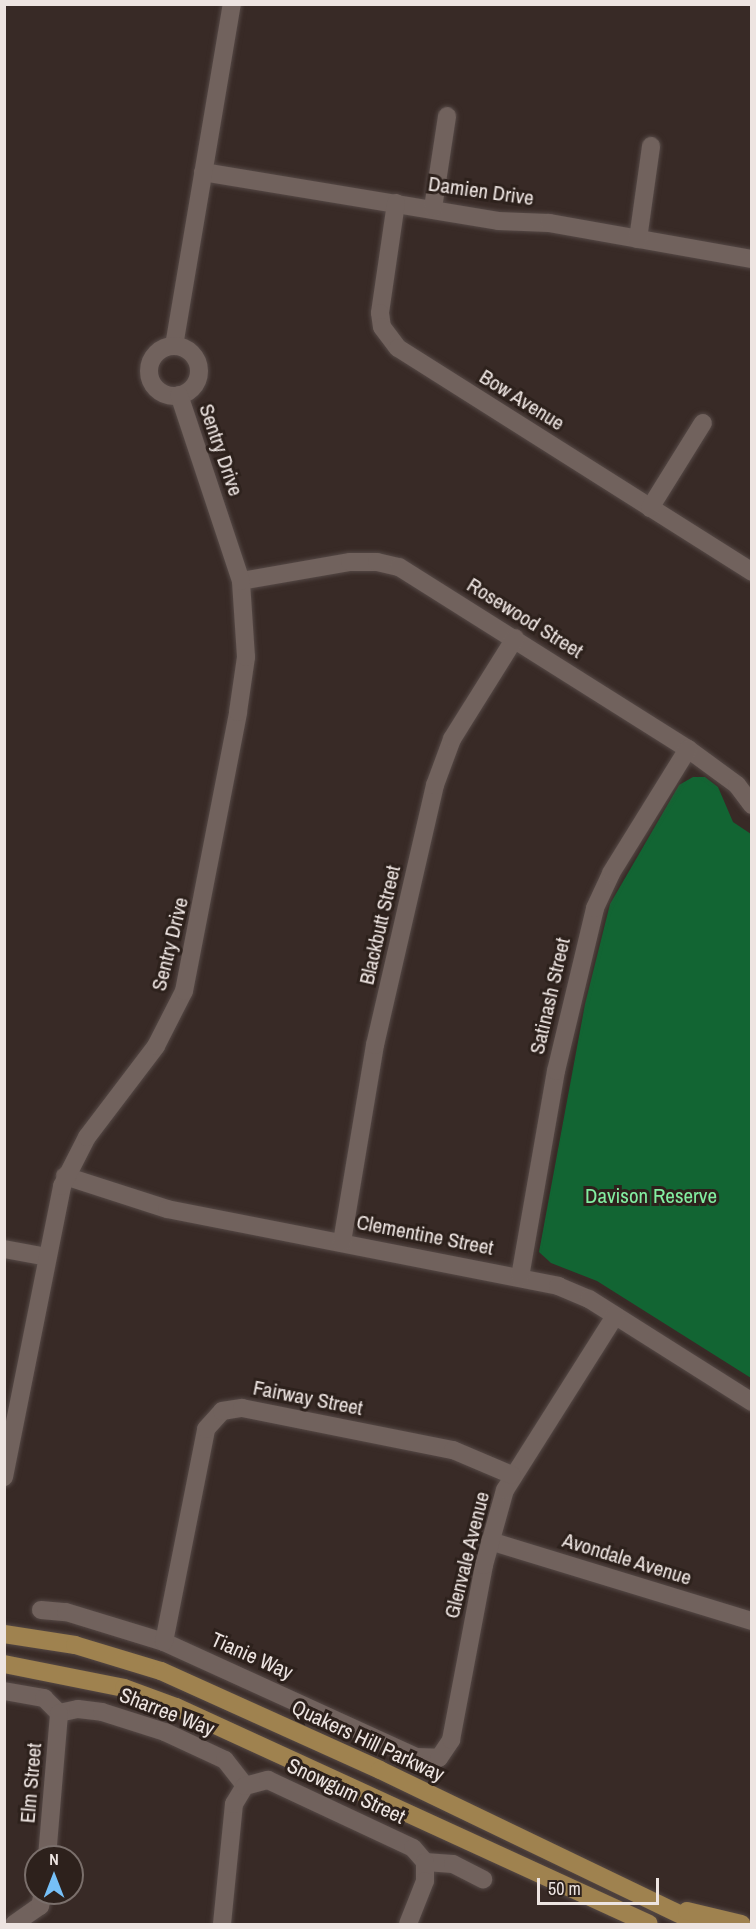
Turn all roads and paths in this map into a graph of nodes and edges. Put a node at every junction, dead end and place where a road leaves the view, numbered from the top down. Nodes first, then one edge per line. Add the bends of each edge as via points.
1 (231, 4) edge
2 (447, 116) dead end
3 (651, 146) dead end
4 (203, 172) junction
5 (396, 203) junction
6 (433, 208) junction
7 (638, 239) junction
8 (752, 259) edge
9 (174, 346) junction
10 (178, 395) junction
11 (703, 423) dead end
12 (650, 508) junction
13 (752, 572) edge
14 (241, 581) junction
15 (515, 638) junction
16 (688, 749) junction
17 (752, 805) edge
18 (65, 1176) junction
19 (342, 1242) junction
20 (4, 1249) edge
21 (47, 1257) junction
22 (520, 1277) junction
23 (615, 1316) junction
24 (752, 1402) edge
25 (512, 1475) junction
26 (4, 1477) edge
27 (490, 1541) junction
28 (41, 1610) dead end
29 (752, 1621) edge
30 (4, 1634) edge
31 (164, 1642) junction
32 (4, 1664) edge
33 (4, 1691) edge
34 (59, 1713) junction
35 (439, 1758) joint
36 (245, 1786) junction
37 (49, 1845) edge
38 (425, 1862) junction
39 (483, 1879) dead end
40 (39, 1905) edge
41 (662, 1905) junction
42 (14, 1924) edge
43 (222, 1924) edge
44 (408, 1924) edge
45 (649, 1924) edge
46 (700, 1924) edge
47 (741, 1924) edge

1 - 4 street
2 - 6 street
3 - 7 street
4 - 5 street, Damien Drive
4 - 9 street
5 - 6 street, Damien Drive
5 - 12 street, Bow Avenue via 381,299 382,327 388,337 398,348
6 - 7 street, Damien Drive
7 - 8 street, Damien Drive
9 - 10 street via 188,351 199,368 194,387
9 - 10 street via 159,352 150,371 155,387 171,396
10 - 14 street, Sentry Drive
11 - 12 street
12 - 13 street, Bow Avenue
14 - 15 street, Rosewood Street via 350,561 388,564 411,573
14 - 18 street, Sentry Drive via 246,633 244,679 199,929 184,991 156,1046 87,1137
15 - 16 street, Rosewood Street
15 - 19 street, Blackbutt Street via 456,732 435,785 375,1045
16 - 17 street, Rosewood Street via 737,785
16 - 22 street, Satinash Street via 611,873 595,908 556,1071
18 - 19 street, Clementine Street via 167,1209
18 - 21 street, Sentry Drive
19 - 22 street, Clementine Street
20 - 21 street
21 - 26 street, Sentry Drive
22 - 23 street, Clementine Street via 572,1291
23 - 24 street, Clementine Street
23 - 25 street, Glenvale Avenue
25 - 27 street, Glenvale Avenue
25 - 31 street, Fairway Street via 453,1450 242,1408 222,1411 206,1429
27 - 29 street, Avondale Avenue
27 - 35 street, Glenvale Avenue via 451,1740
28 - 31 street, Tianie Way via 66,1612
30 - 41 main road, Quakers Hill Parkway via 75,1645 161,1671
31 - 35 street, Tianie Way via 416,1757
32 - 45 main road via 124,1688 176,1707
33 - 34 street via 44,1698
34 - 36 street, Sharree Way via 78,1709 102,1712 165,1732 225,1760
34 - 37 street, Elm Street
36 - 38 street, Snowgum Street via 268,1780 280,1783 413,1848
36 - 43 street via 234,1804
38 - 39 street via 453,1864
38 - 44 street via 425,1881
40 - 42 street
41 - 46 main road, Quakers Hill Parkway
41 - 47 main road

